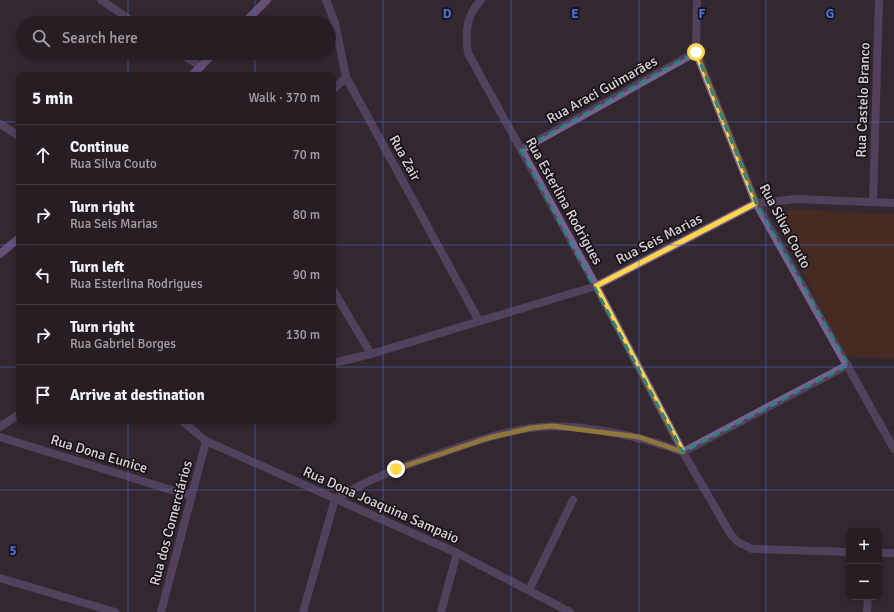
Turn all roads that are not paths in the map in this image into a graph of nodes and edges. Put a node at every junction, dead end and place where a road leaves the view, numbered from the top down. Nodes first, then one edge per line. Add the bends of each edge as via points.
1 (101, 0) edge
2 (267, 0) edge
3 (326, 0) edge
4 (482, 0) edge
5 (697, 0) edge
6 (879, 0) edge
7 (125, 16) edge
8 (251, 16) edge
9 (332, 16) edge
10 (336, 28) edge
11 (696, 52) junction
12 (190, 60) edge
13 (208, 60) edge
14 (201, 67) junction
15 (195, 72) edge
16 (346, 77) junction
17 (336, 87) edge
18 (0, 124) edge
19 (16, 134) edge
20 (521, 150) junction
21 (873, 202) junction
22 (756, 203) junction
23 (894, 203) edge
24 (16, 241) edge
25 (0, 254) edge
26 (596, 286) junction
27 (336, 295) edge
28 (479, 321) junction
29 (371, 354) junction
30 (336, 362) edge
31 (848, 365) junction
32 (16, 416) edge
33 (186, 424) edge
34 (0, 427) edge
35 (0, 437) edge
36 (206, 441) junction
37 (894, 449) edge
38 (683, 452) junction
39 (191, 496) junction
40 (335, 499) junction
41 (573, 500) dead end
42 (846, 552) edge
43 (457, 553) junction
44 (882, 553) edge
45 (894, 553) edge
46 (0, 578) edge
47 (529, 590) junction
48 (868, 600) edge
49 (115, 612) edge
50 (161, 612) edge
51 (303, 612) edge
52 (441, 612) edge
53 (570, 612) edge
54 (868, 612) edge

1 - 7 street
2 - 8 main road
3 - 9 street, Rua Zair
4 - 20 street, Rua Esterlina Rodrigues via 474,9 465,33 468,53
5 - 11 street, Rua Silva Couto
6 - 21 street, Rua Castelo Branco
10 - 16 street, Rua Zair
11 - 20 street, Rua Araci Guimarães
11 - 22 street, Rua Silva Couto
12 - 14 street
13 - 14 main road
14 - 15 main road
16 - 17 street
16 - 28 street, Rua Zair
18 - 19 street
20 - 26 street, Rua Esterlina Rodrigues
21 - 22 street, Rua Seis Marias via 796,199
21 - 23 street, Rua Seis Marias
22 - 26 street, Rua Seis Marias
22 - 31 street, Rua Silva Couto
24 - 25 main road
26 - 28 street, Rua Seis Marias
26 - 38 street, Rua Esterlina Rodrigues
27 - 29 street
28 - 29 street, Rua Seis Marias
29 - 30 street, Rua Seis Marias
31 - 37 street, Rua Silva Couto
31 - 38 street
32 - 34 street
33 - 36 street, Rua Dona Joaquina Sampaio
35 - 39 street, Rua Dona Eunice
36 - 39 street, Rua dos Comerciários
36 - 40 street, Rua Dona Joaquina Sampaio
38 - 40 street via 639,437 552,426 531,428 488,438 396,469
38 - 42 street, Rua Esterlina Rodrigues via 731,534 744,546 761,550
39 - 50 street, Rua dos Comerciários
40 - 43 street, Rua Dona Joaquina Sampaio
40 - 51 street
41 - 47 street
43 - 47 street, Rua Dona Joaquina Sampaio
43 - 52 street
44 - 45 street
46 - 49 street
47 - 53 street, Rua Dona Joaquina Sampaio
48 - 54 street

